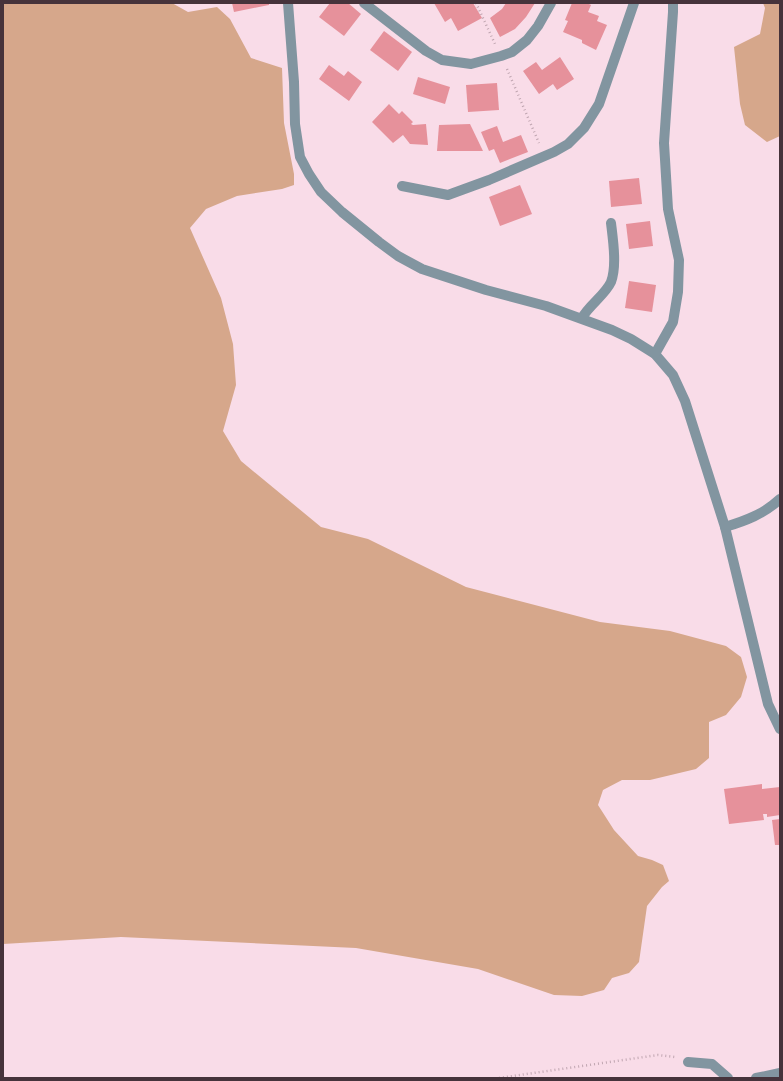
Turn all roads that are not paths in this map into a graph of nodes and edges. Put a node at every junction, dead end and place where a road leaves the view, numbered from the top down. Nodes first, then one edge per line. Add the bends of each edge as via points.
1 (288, 3) edge
2 (364, 3) edge
3 (551, 3) edge
4 (634, 3) edge
5 (673, 3) edge
6 (402, 186) dead end
7 (611, 223) dead end
8 (582, 318) junction
9 (655, 354) junction
10 (780, 499) edge
11 (725, 527) junction
12 (780, 729) edge
13 (688, 1062) road end
14 (780, 1073) edge
15 (728, 1078) edge
16 (756, 1078) edge

1 - 8 street via 295,124 300,157 322,192 379,242 422,269
2 - 3 street via 426,51 442,60 471,64 512,52 527,40
4 - 6 street via 599,104 584,128 568,144 489,180 448,195
5 - 9 street via 664,143 668,208 679,260 678,292 673,322
7 - 8 street via 614,256 611,282
8 - 9 street via 631,339
9 - 11 street via 673,375 685,401
10 - 11 street via 747,520
11 - 12 street via 768,704
13 - 15 street via 712,1064
14 - 16 street

